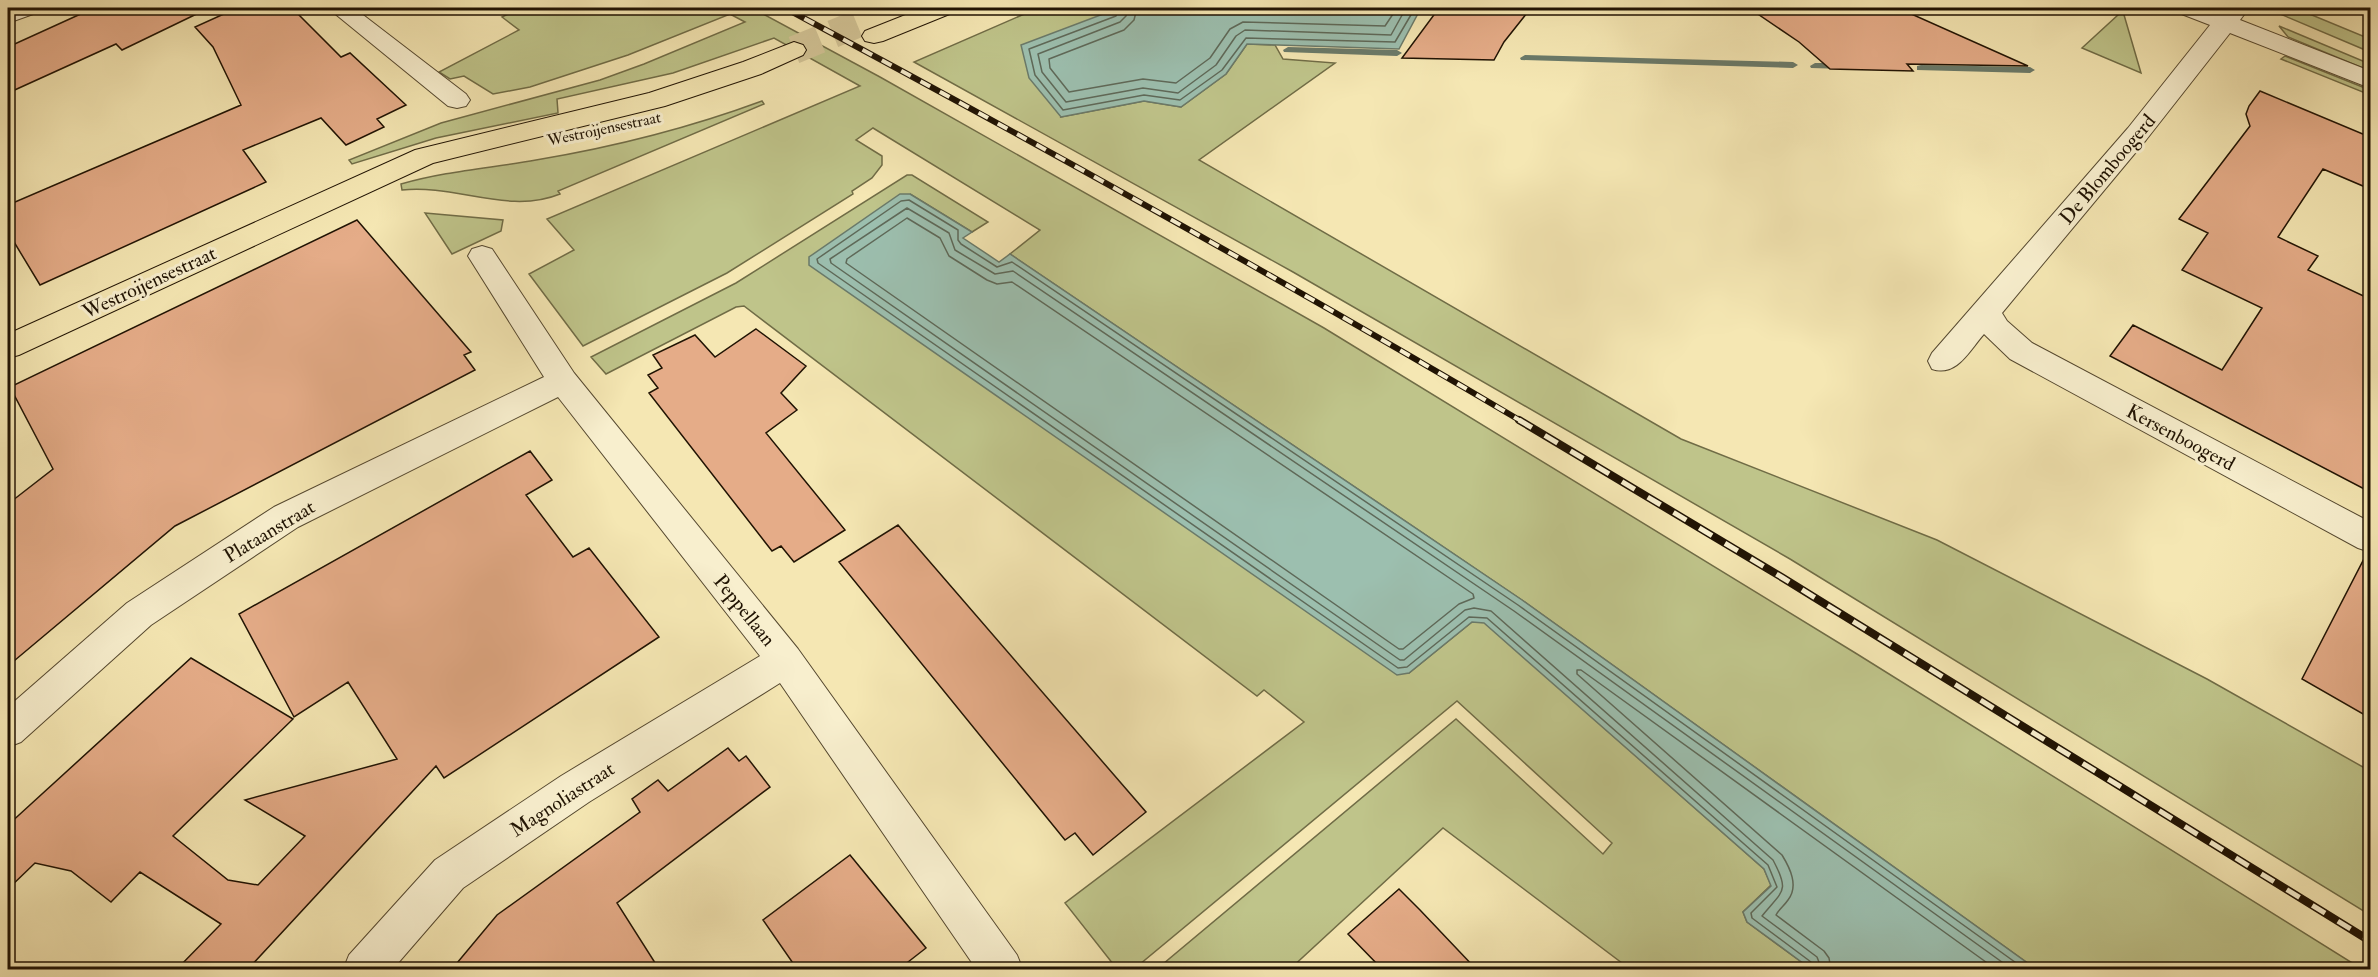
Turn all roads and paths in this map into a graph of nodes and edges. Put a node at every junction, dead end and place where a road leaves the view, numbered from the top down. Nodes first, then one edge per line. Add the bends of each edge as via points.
1 (27, 8) edge
2 (340, 8) edge
3 (890, 8) edge
4 (943, 8) edge
5 (2188, 8) edge
6 (2231, 15) edge
7 (8, 16) edge
8 (804, 56) tunnel mouth
9 (2370, 80) edge
10 (457, 100) dead end
11 (482, 256) dead end
12 (1991, 320) junction
13 (8, 347) edge
14 (1943, 361) dead end
15 (563, 381) junction
16 (2370, 538) edge
17 (785, 660) junction
18 (8, 730) edge
19 (364, 969) edge
20 (1002, 969) edge

1 - 7 street
2 - 10 street
3 - 4 main road via 866,30
5 - 6 street
6 - 9 street
6 - 12 street, De Blomboogerd
8 - 13 main road, Westroijensestraat via 720,98 661,116 388,171
11 - 15 street, Peppellaan
12 - 14 street, De Blomboogerd
12 - 16 street, Kersenboogerd via 2021,351
15 - 17 street, Peppellaan
15 - 18 street, Plataanstraat via 286,517 139,614
17 - 19 street, Magnoliastraat via 575,789 449,874
17 - 20 street, Peppellaan

